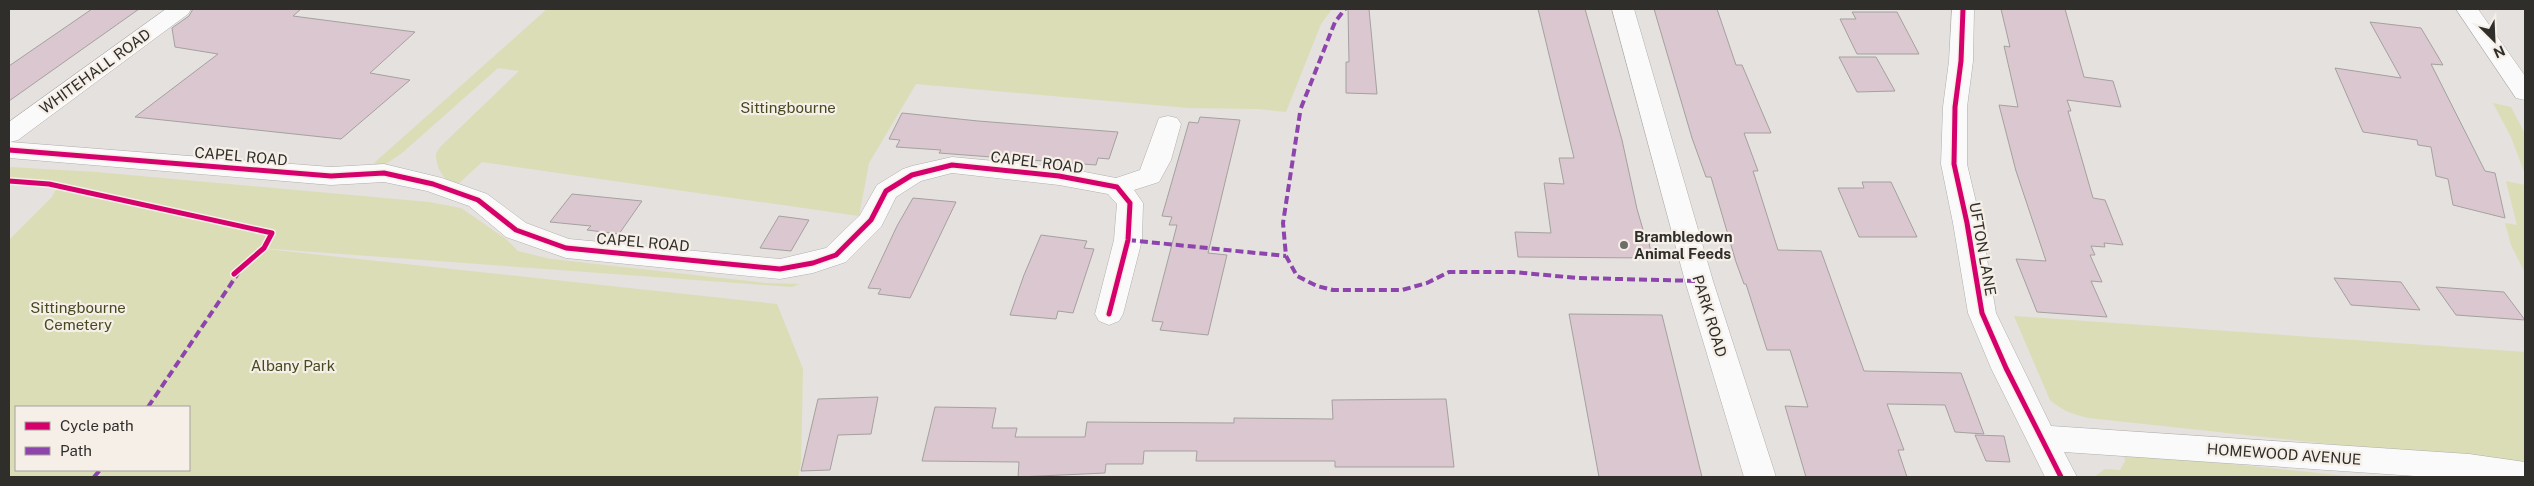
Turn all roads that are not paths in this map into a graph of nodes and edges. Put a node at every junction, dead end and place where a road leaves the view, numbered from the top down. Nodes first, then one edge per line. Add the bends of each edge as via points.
1 (180, 9) edge
2 (1623, 9) edge
3 (1963, 9) edge
4 (2467, 9) edge
5 (2525, 93) edge
6 (1168, 124) dead end
7 (9, 134) edge
8 (9, 150) edge
9 (1117, 187) junction
10 (1109, 314) dead end
11 (2042, 438) junction
12 (2525, 474) edge
13 (1760, 477) edge
14 (2061, 477) edge

1 - 7 street, WHITEHALL ROAD
2 - 13 street, PARK ROAD via 1699,281
3 - 11 street, UFTON LANE via 1954,164 1982,313
4 - 5 street
6 - 9 street, CAPEL ROAD via 1150,176
8 - 9 street, CAPEL ROAD via 331,176 384,173 433,184 478,200 516,230 566,248 780,270 836,255 871,220 886,191 912,175 952,165 1059,176
9 - 10 street via 1130,203 1128,240
11 - 12 street, HOMEWOOD AVENUE via 2459,466
11 - 14 street, UFTON LANE

